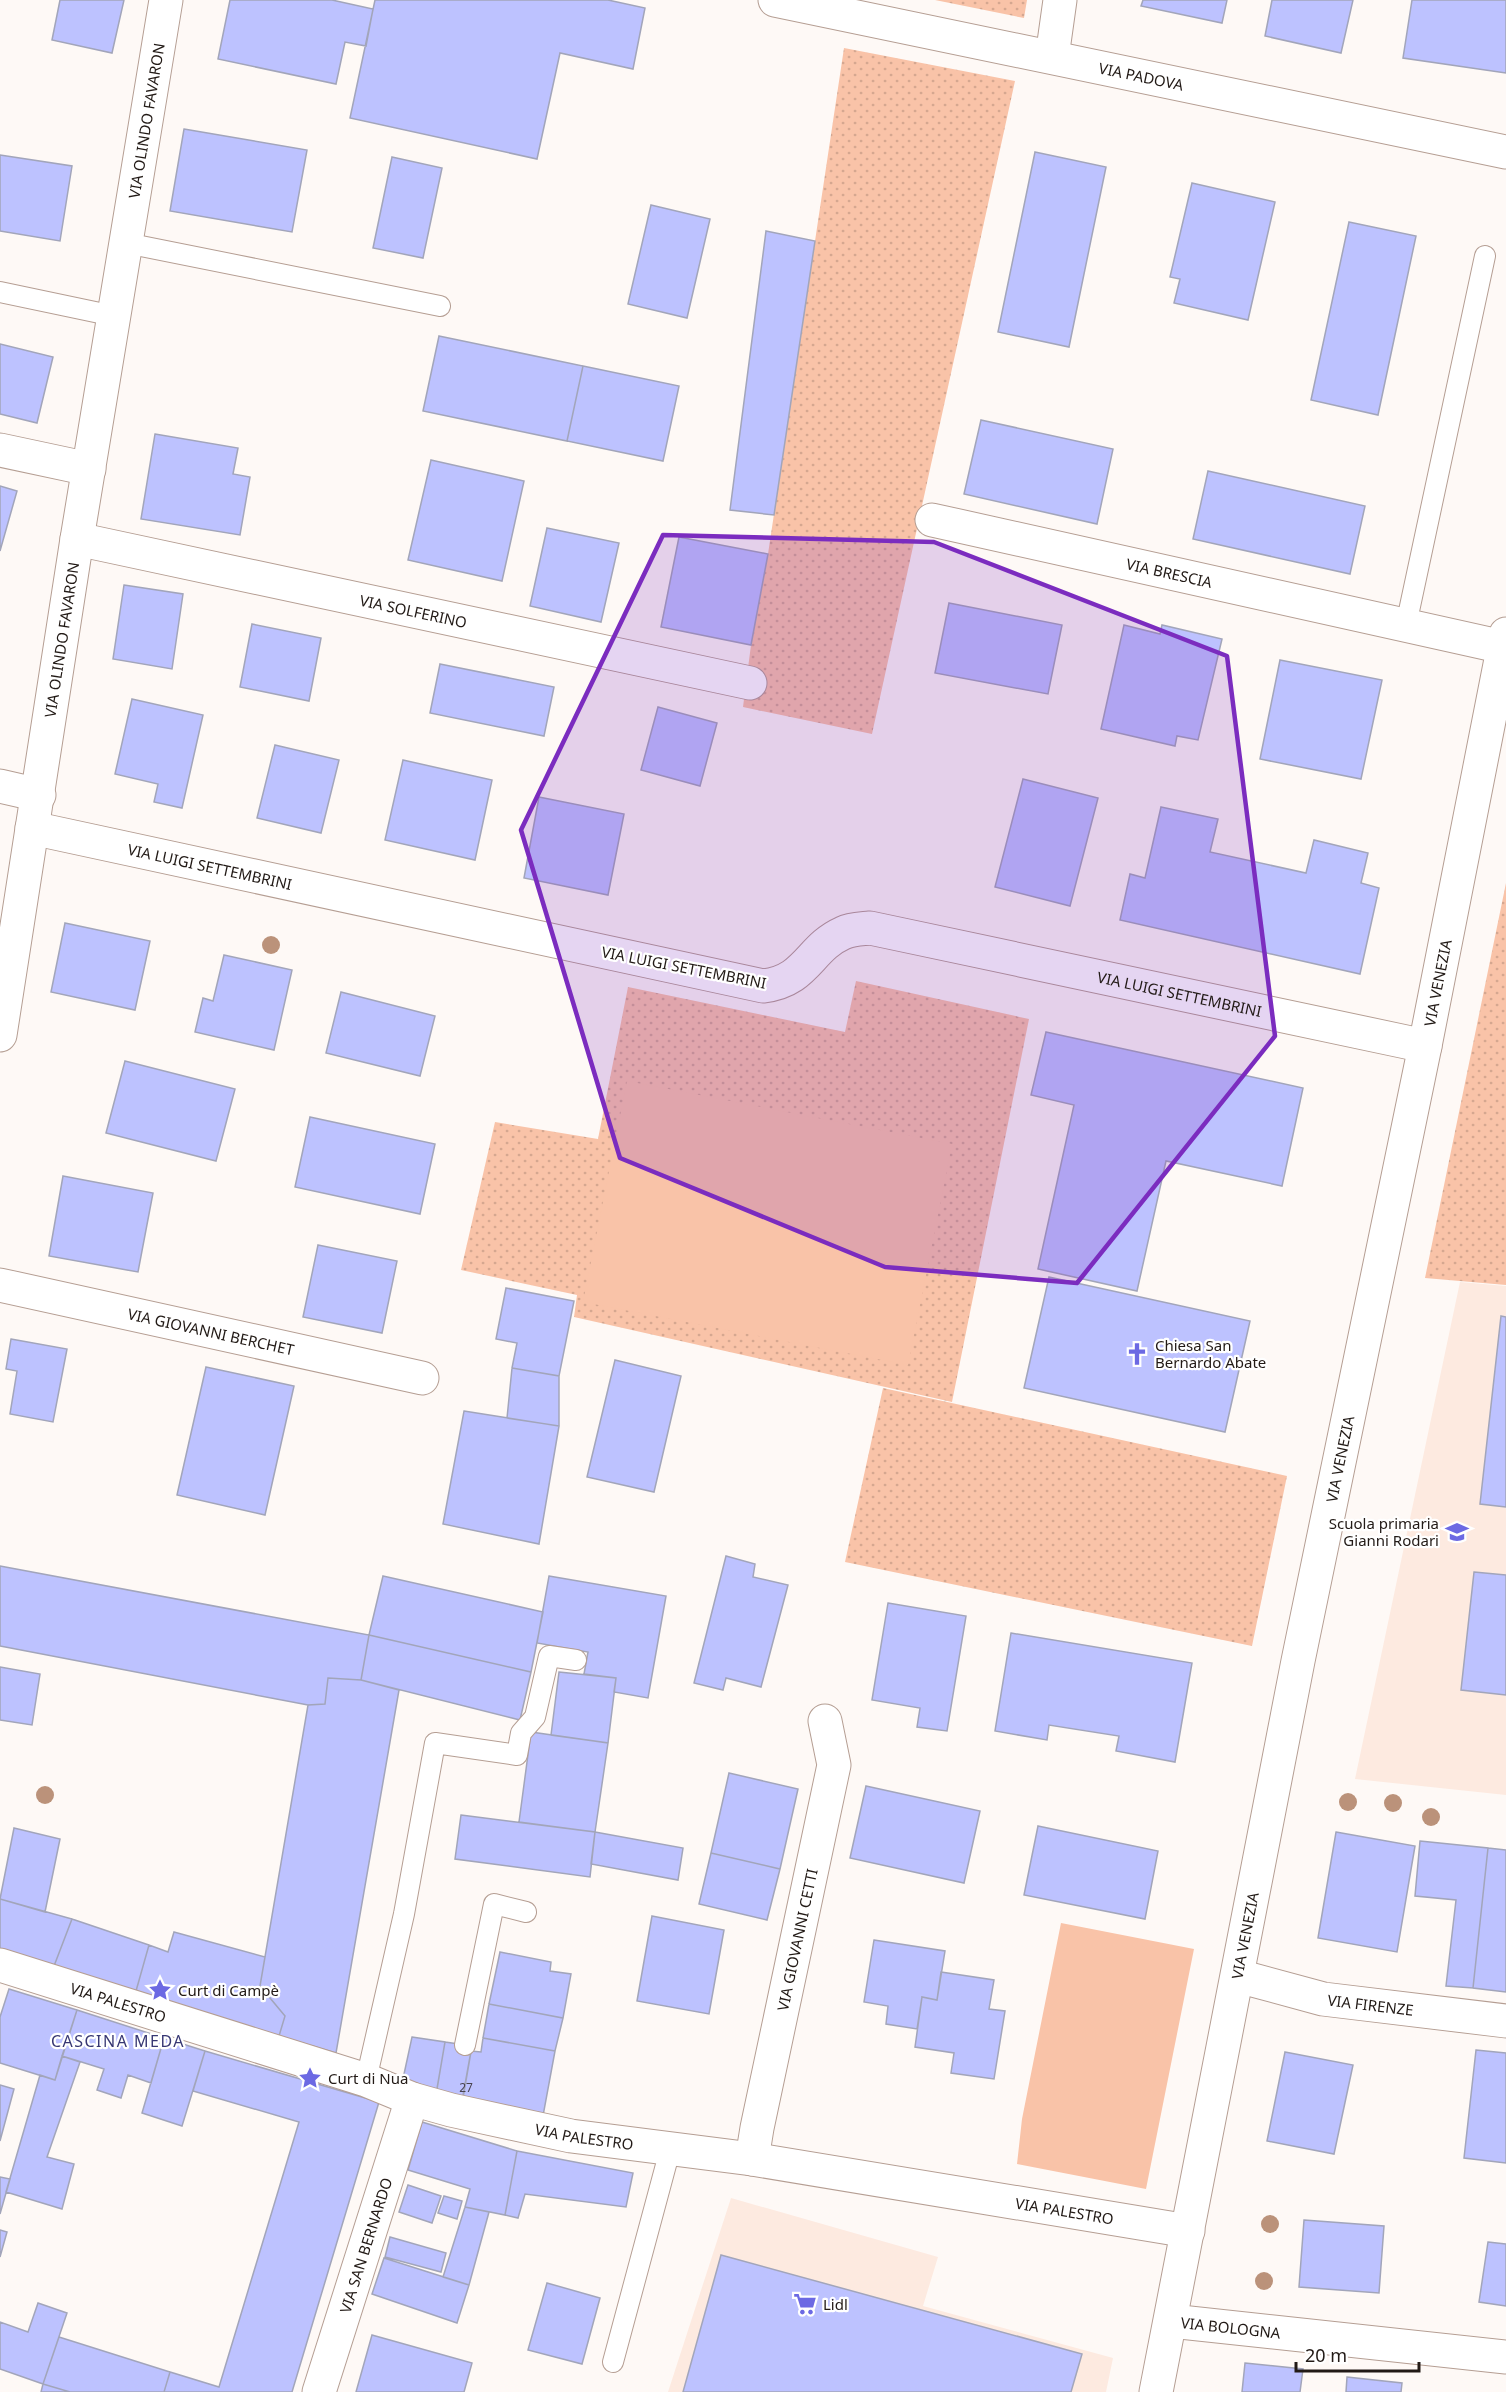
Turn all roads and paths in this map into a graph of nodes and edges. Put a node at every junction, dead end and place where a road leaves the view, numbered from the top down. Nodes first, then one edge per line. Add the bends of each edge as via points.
1 (166, 0) edge
2 (775, 0) edge
3 (1060, 0) edge
4 (1053, 57) junction
5 (1506, 152) edge
6 (126, 243) junction
7 (1485, 256) dead end
8 (0, 292) edge
9 (440, 306) dead end
10 (114, 316) junction
11 (0, 450) edge
12 (88, 470) junction
13 (932, 520) dead end
14 (77, 539) junction
15 (1406, 625) junction
16 (1505, 640) edge
17 (750, 683) dead end
18 (0, 786) edge
19 (39, 795) junction
20 (33, 828) junction
21 (0, 1035) edge
22 (1425, 1046) junction
23 (0, 1285) edge
24 (422, 1378) dead end
25 (576, 1660) dead end
26 (825, 1721) dead end
27 (526, 1912) dead end
28 (0, 1965) edge
29 (1238, 1976) junction
30 (1506, 2020) edge
31 (465, 2045) dead end
32 (366, 2080) junction
33 (412, 2099) junction
34 (670, 2150) junction
35 (752, 2159) junction
36 (1188, 2231) junction
37 (1171, 2321) junction
38 (1506, 2357) edge
39 (613, 2362) dead end
40 (319, 2392) edge
41 (1156, 2392) edge

1 - 6 street, VIA OLINDO FAVARON
2 - 4 street, VIA PADOVA
3 - 4 street
4 - 5 street, VIA PADOVA
6 - 9 lane
6 - 10 street, VIA OLINDO FAVARON
7 - 15 lane
8 - 10 lane
10 - 12 street, VIA OLINDO FAVARON
11 - 12 street
12 - 14 street, VIA OLINDO FAVARON
13 - 15 street, VIA BRESCIA
14 - 17 street, VIA SOLFERINO
14 - 19 street, VIA OLINDO FAVARON
15 - 16 street, VIA BRESCIA
16 - 22 street, VIA VENEZIA
18 - 19 street
19 - 20 street, VIA OLINDO FAVARON
20 - 21 street, VIA OLINDO FAVARON
20 - 22 street, VIA LUIGI SETTEMBRINI via 763,986 799,973 843,933 870,928
22 - 29 street, VIA VENEZIA
23 - 24 street, VIA GIOVANNI BERCHET
25 - 32 lane via 549,1656 535,1718 521,1733 517,1755 435,1743 404,1914
26 - 35 street, VIA GIOVANNI CETTI via 834,1765
27 - 31 lane via 494,1904
28 - 32 street, VIA PALESTRO
29 - 30 street, VIA FIRENZE via 1323,1999
29 - 36 street, VIA VENEZIA
32 - 33 street, VIA PALESTRO
33 - 34 street, VIA PALESTRO via 571,2136
33 - 40 street, VIA SAN BERNARDO
34 - 35 street, VIA PALESTRO
34 - 39 lane
35 - 36 street, VIA PALESTRO
36 - 37 street, VIA VENEZIA
37 - 38 street, VIA BOLOGNA
37 - 41 street, VIA VENEZIA

